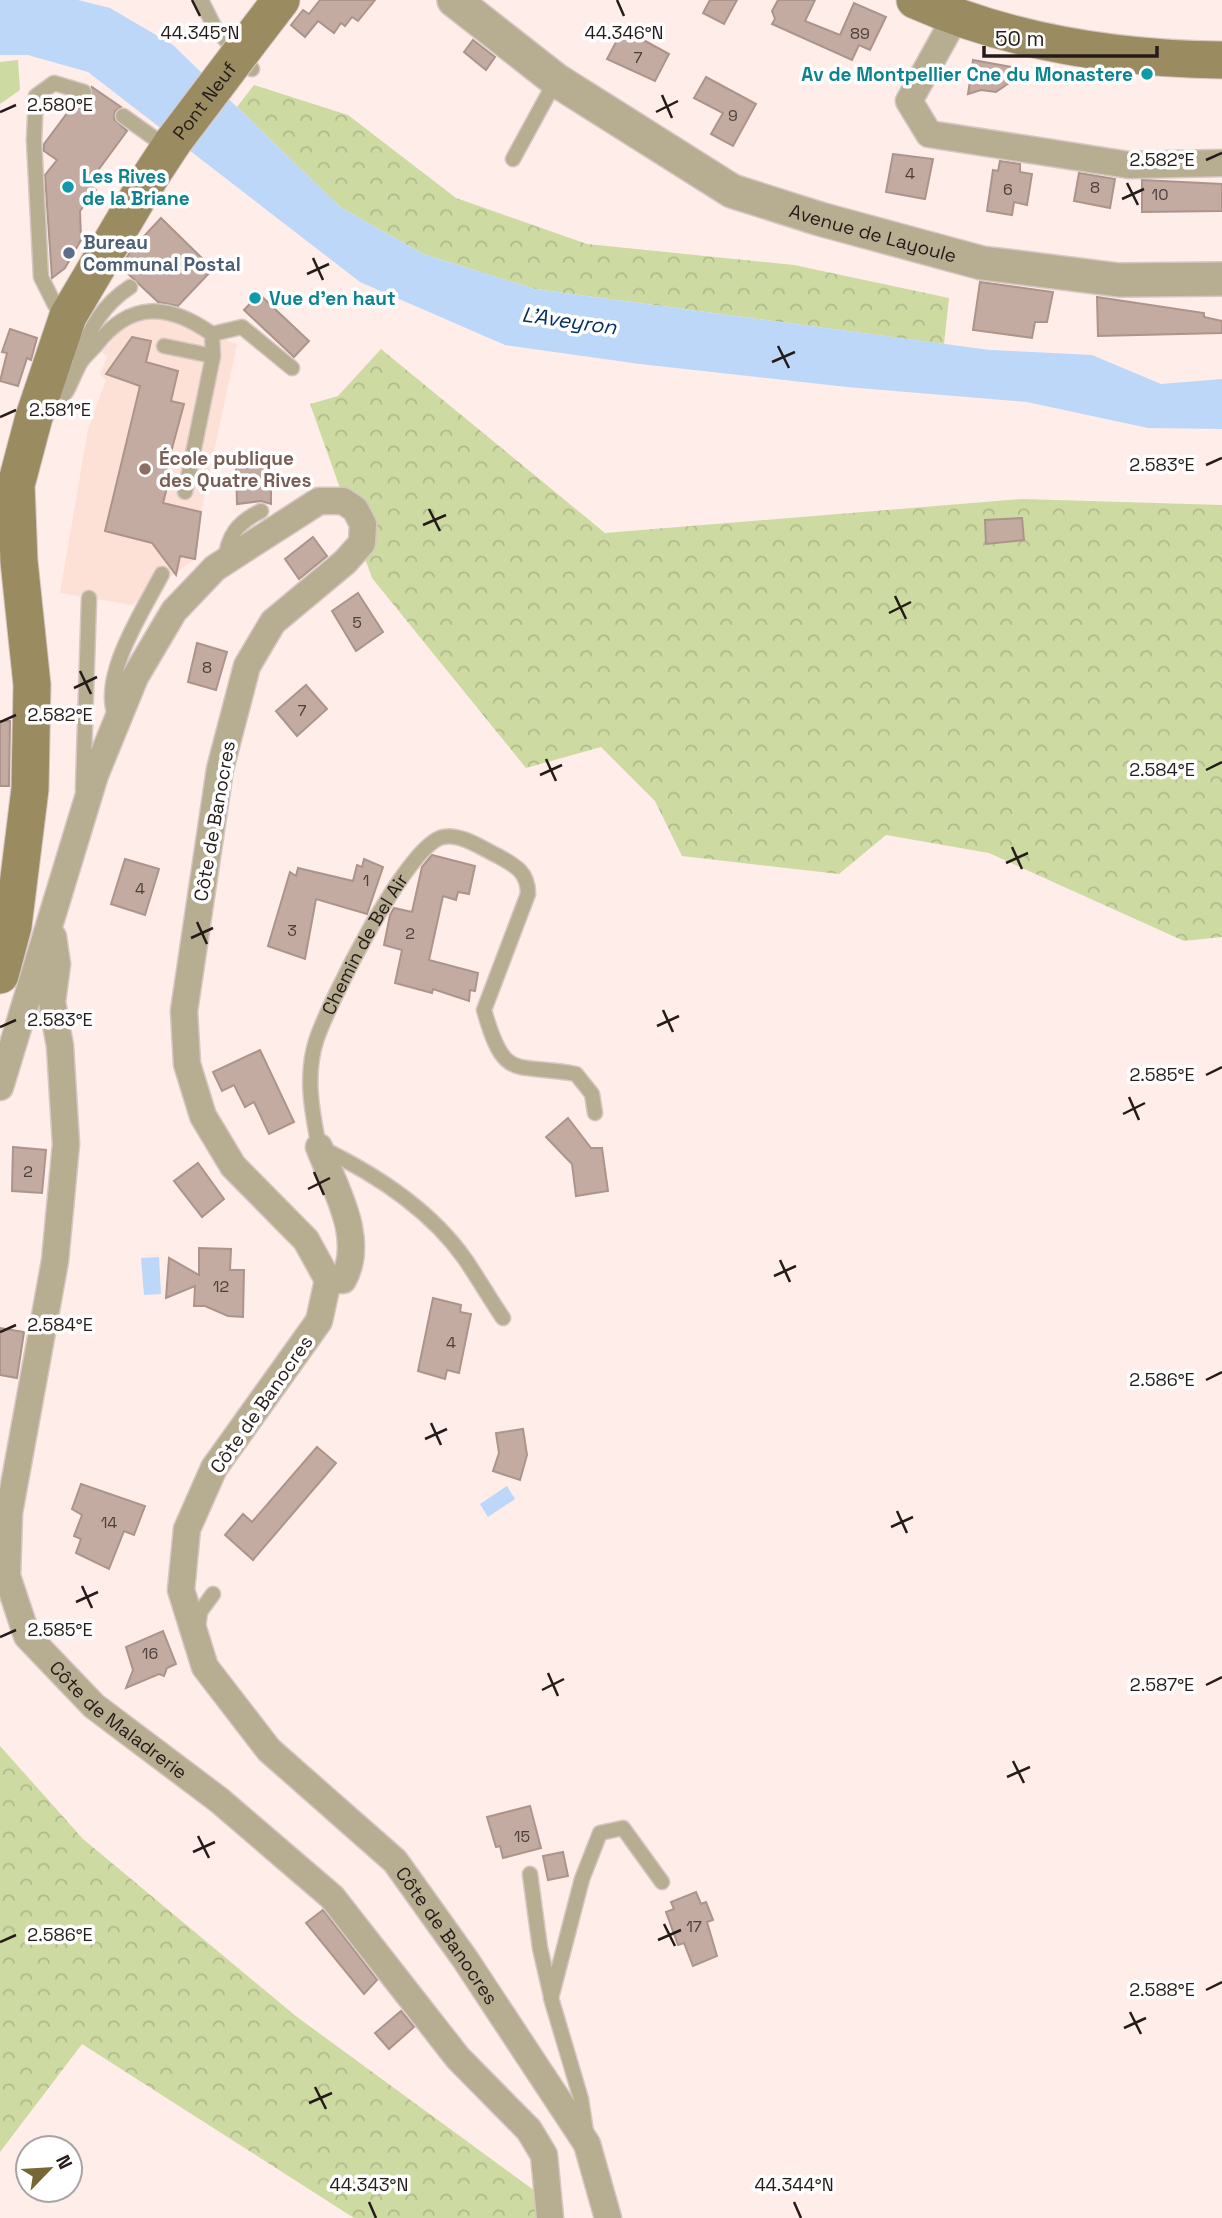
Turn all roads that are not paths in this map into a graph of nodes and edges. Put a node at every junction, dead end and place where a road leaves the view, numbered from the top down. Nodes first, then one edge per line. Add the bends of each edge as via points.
1 (201, 0) edge
2 (281, 0) edge
3 (454, 0) edge
4 (915, 0) edge
5 (955, 18) junction
6 (250, 56) junction
7 (1222, 60) edge
8 (556, 80) junction
9 (83, 92) dead end
10 (123, 116) dead end
11 (513, 159) dead end
12 (164, 163) junction
13 (1222, 163) edge
14 (1222, 279) edge
15 (130, 286) dead end
16 (68, 316) junction
17 (212, 334) junction
18 (164, 346) dead end
19 (213, 356) junction
20 (79, 364) junction
21 (292, 368) dead end
22 (34, 417) junction
23 (8, 485) edge
24 (185, 492) dead end
25 (261, 511) dead end
26 (225, 562) junction
27 (162, 574) dead end
28 (89, 598) dead end
29 (117, 720) junction
30 (87, 804) junction
31 (52, 925) junction
32 (0, 975) edge
33 (0, 1087) edge
34 (594, 1113) dead end
35 (319, 1147) junction
36 (328, 1280) junction
37 (503, 1318) dead end
38 (213, 1594) dead end
39 (195, 1643) junction
40 (530, 1874) dead end
41 (662, 1882) dead end
42 (551, 1998) junction
43 (587, 2144) junction
44 (550, 2218) edge
45 (608, 2218) edge

1 - 6 lane via 215,28
2 - 6 main road, Pont Neuf
3 - 8 street, Avenue de Layoule
4 - 5 main road
5 - 7 main road via 1165,68
5 - 13 street via 909,101 929,134 1129,165
6 - 12 main road, Pont Neuf, bridge
8 - 11 lane
8 - 14 street, Avenue de Layoule via 729,190 820,219 982,263 1119,280
9 - 16 lane via 54,83 36,96 41,277 55,304
10 - 12 lane
12 - 16 main road, Pont Neuf
15 - 20 lane via 101,312 85,340
16 - 22 main road, Pont Neuf
17 - 19 lane
17 - 20 lane via 197,324 153,310 127,315 107,328
17 - 21 lane via 242,327
18 - 19 lane
19 - 24 lane
20 - 22 lane via 69,393
22 - 23 main road, Pont Neuf
23 - 32 main road, Pont Neuf via 32,685 30,789 13,926
25 - 26 lane via 240,520 226,545
26 - 29 street via 174,611 135,677
26 - 36 street, Côte de Banocres via 319,501 343,501 355,509 363,524 362,543 273,622 247,666 220,769 184,1011 187,1063 203,1116 233,1166 306,1240
27 - 29 lane via 126,642 113,687
28 - 30 lane via 82,793
29 - 30 street
30 - 31 street
31 - 33 street
31 - 44 street, Côte de Maladrerie via 57,964 52,1002 60,1046 66,1144 55,1261 9,1513 7,1576 27,1636 94,1706 219,1800 331,1897 458,2058 530,2130 544,2155
34 - 35 lane, Chemin de Bel Air via 592,1094 576,1074 522,1070 506,1061 484,1010 528,894 528,881 521,869 502,858 445,836 414,857 341,982 316,1043 309,1087
35 - 36 street, Chemin de Bel Air via 353,1237 352,1264 343,1280
35 - 37 lane via 358,1166 415,1206 463,1256
36 - 39 street, Côte de Banocres via 319,1321 214,1468 187,1529 181,1590
38 - 39 lane via 200,1612
39 - 43 street, Côte de Banocres via 205,1667 269,1750 395,1861
40 - 42 lane
41 - 42 lane via 623,1828 600,1833 582,1880
42 - 43 lane via 581,2099
43 - 45 street, Côte de Banocres

